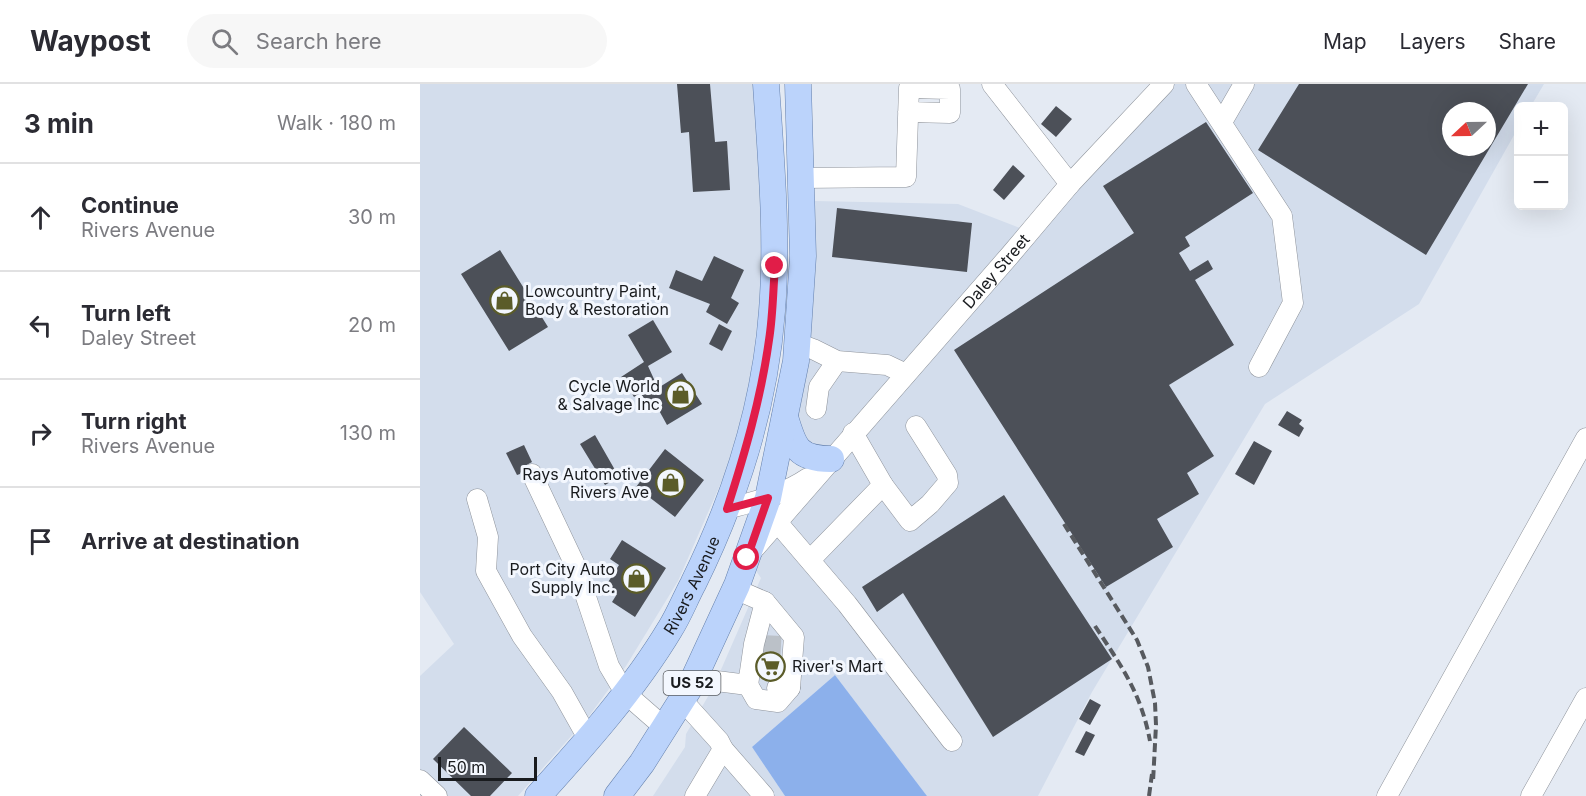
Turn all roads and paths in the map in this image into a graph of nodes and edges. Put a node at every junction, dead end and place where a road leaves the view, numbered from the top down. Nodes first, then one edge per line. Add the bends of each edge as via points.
1 (766, 84) edge
2 (798, 84) edge
3 (992, 84) edge
4 (1164, 84) edge
5 (1196, 84) edge
6 (1244, 84) edge
7 (908, 112) dead end
8 (1222, 122) junction
9 (802, 178) junction
10 (1070, 184) junction
11 (797, 343) junction
12 (837, 361) junction
13 (1259, 367) dead end
14 (906, 374) junction
15 (816, 409) dead end
16 (785, 417) junction
17 (916, 426) dead end
18 (853, 434) junction
19 (1586, 438) edge
20 (831, 459) junction
21 (532, 474) dead end
22 (884, 485) junction
23 (768, 498) junction
24 (477, 500) dead end
25 (727, 509) junction
26 (777, 522) junction
27 (747, 558) junction
28 (810, 560) junction
29 (735, 589) junction
30 (765, 602) junction
31 (752, 685) junction
32 (688, 689) junction
33 (625, 693) junction
34 (1586, 699) edge
35 (664, 728) junction
36 (589, 740) junction
37 (951, 741) dead end
38 (723, 749) junction
39 (420, 780) edge
40 (437, 796) edge
41 (538, 796) edge
42 (617, 796) edge
43 (695, 796) edge
44 (764, 796) edge
45 (1387, 796) edge
46 (1531, 796) edge

1 - 25 main road, Rivers Avenue / US 52 via 774,255 772,311 757,404
2 - 9 main road, US 52
3 - 10 street
4 - 10 street, Daley Street
5 - 8 street
6 - 8 street
7 - 9 street via 906,177
8 - 13 street via 1282,216 1293,303
9 - 11 main road, US 52 via 803,256
10 - 14 street, Daley Street
11 - 12 street
11 - 16 main road, US 52
12 - 14 street via 886,365
12 - 15 street via 819,387
14 - 18 street, Daley Street
16 - 20 main road via 796,449 806,456
16 - 23 main road, US 52
17 - 22 street via 947,475 948,483 910,521
18 - 20 street, Daley Street
18 - 22 street
19 - 45 street
20 - 23 street, Daley Street via 791,489
20 - 26 street, Daley Street
21 - 33 street via 576,567 609,666
22 - 28 street
23 - 25 street, Daley Street
23 - 27 main road, US 52
24 - 36 street via 488,537 486,571 522,636 562,692
25 - 33 main road, Rivers Avenue / US 52 via 670,628
26 - 27 street, Daley Street
26 - 28 street
27 - 29 main road, US 52
28 - 37 street
29 - 30 street
29 - 32 main road, US 52
30 - 31 street
30 - 31 street via 794,637 787,647 778,702 756,699
31 - 32 street
32 - 35 main road, US 52
32 - 38 street
33 - 35 street
33 - 36 main road, Rivers Avenue / US 52
34 - 46 street
35 - 42 main road, US 52
36 - 41 main road, Rivers Avenue / US 52
38 - 43 street
38 - 44 street
39 - 40 street

